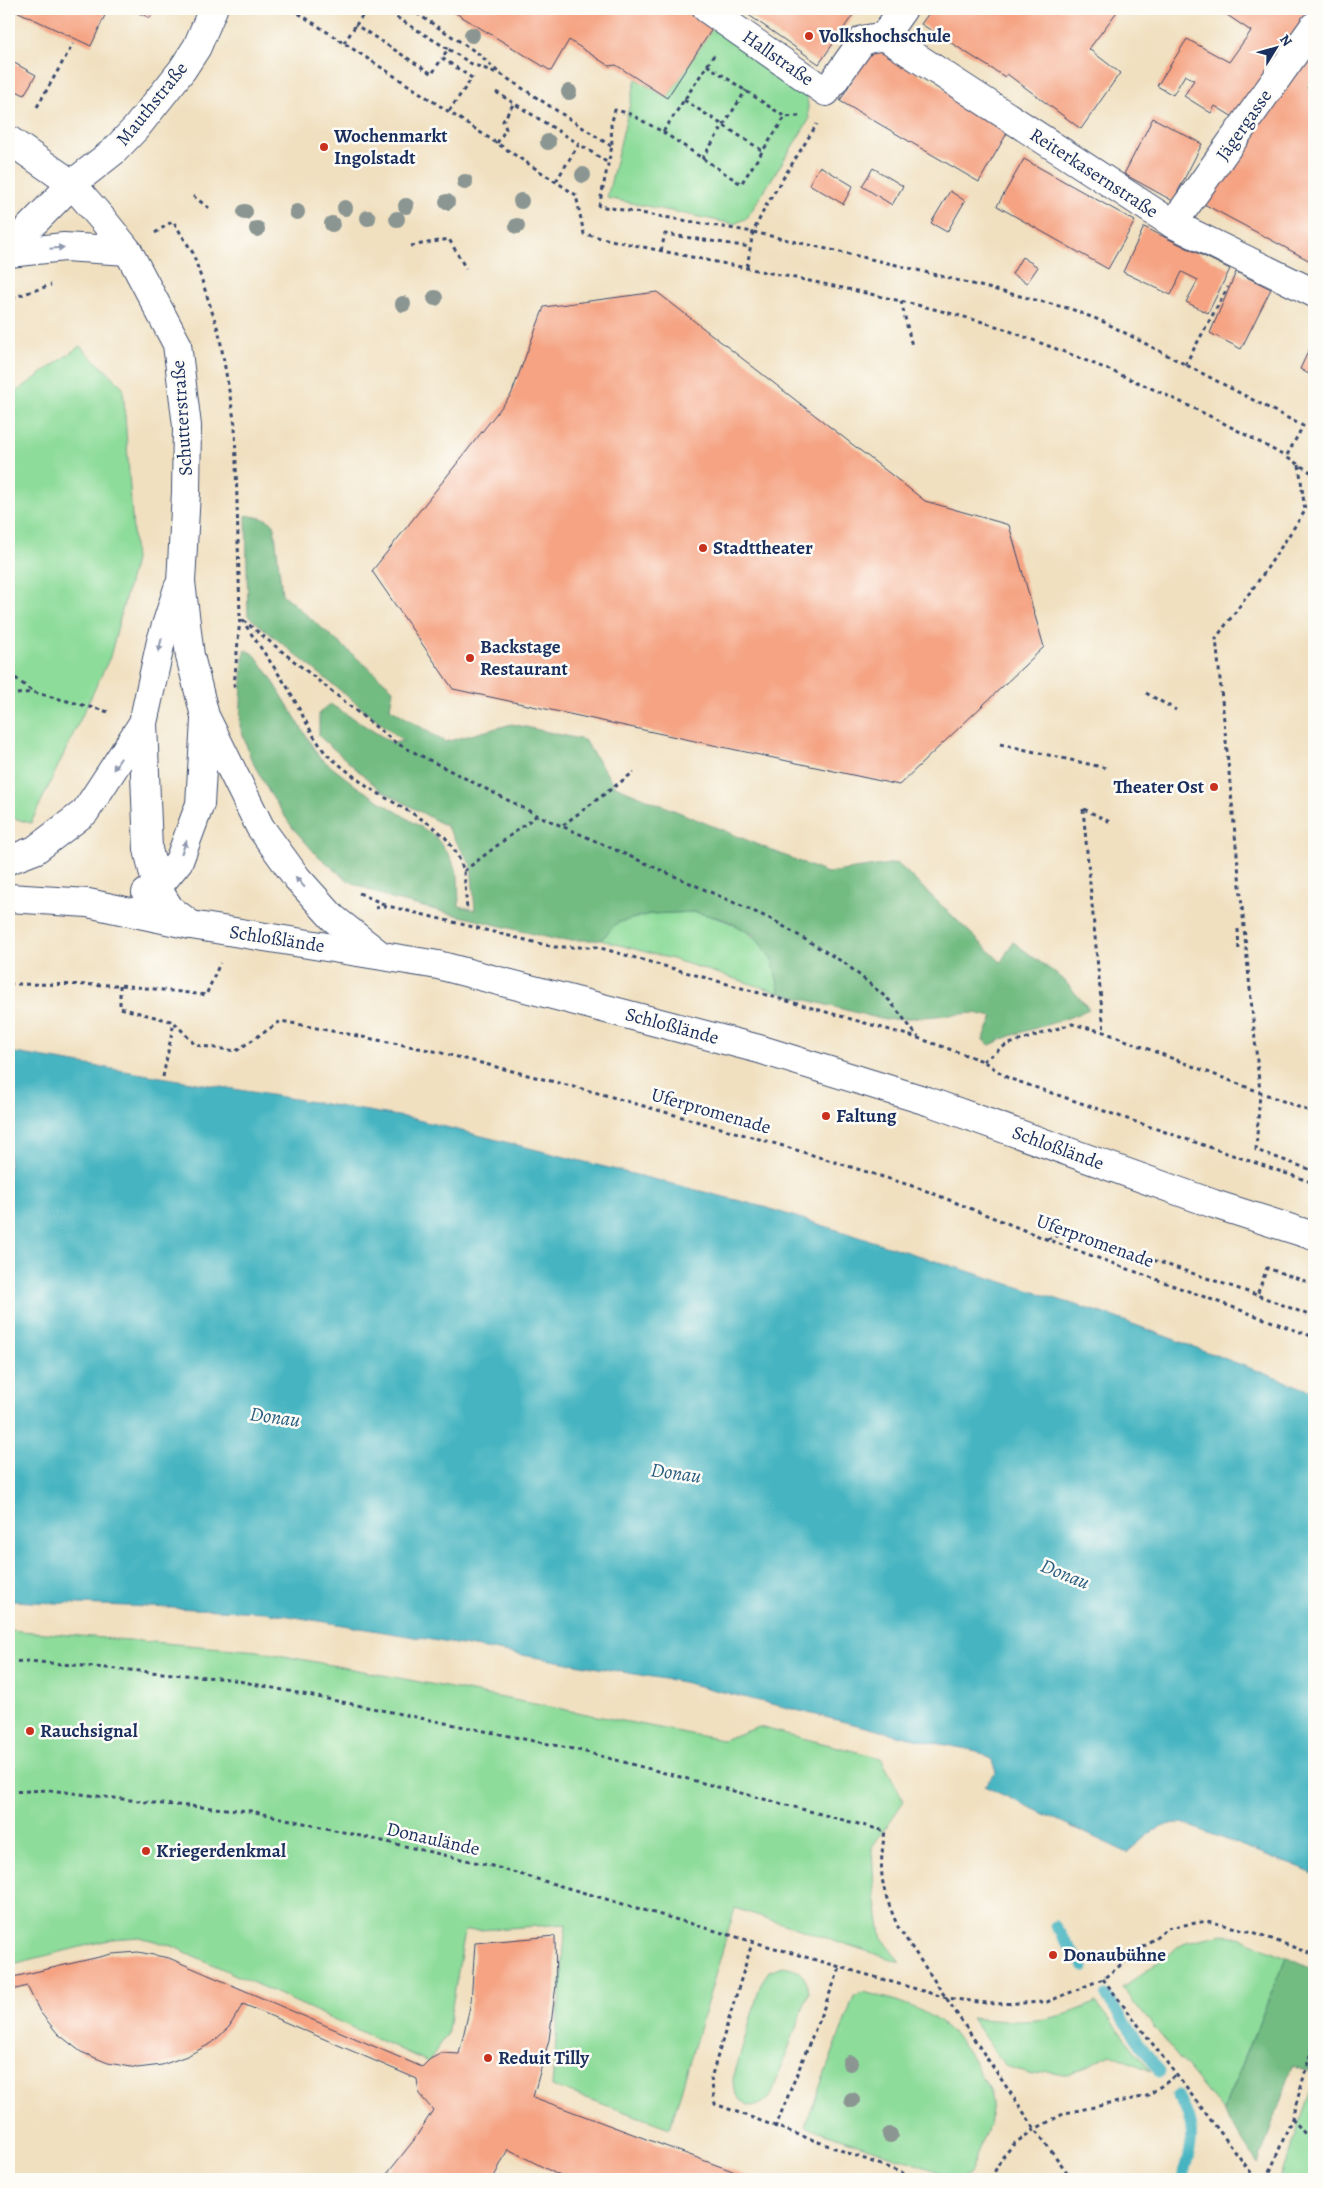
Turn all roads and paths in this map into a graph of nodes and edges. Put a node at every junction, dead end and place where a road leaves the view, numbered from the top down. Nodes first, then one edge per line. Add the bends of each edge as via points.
1 (213, 9) edge
2 (292, 9) edge
3 (310, 9) edge
4 (367, 9) edge
5 (383, 9) edge
6 (410, 9) edge
7 (707, 9) edge
8 (903, 9) edge
9 (317, 13) dead end
10 (356, 25) junction
11 (1314, 26) edge
12 (733, 27) junction
13 (884, 36) junction
14 (344, 43) junction
15 (73, 44) dead end
16 (448, 49) junction
17 (442, 58) junction
18 (707, 65) junction
19 (499, 74) junction
20 (746, 90) junction
21 (496, 92) dead end
22 (684, 100) junction
23 (514, 103) junction
24 (823, 104) junction
25 (36, 106) dead end
26 (449, 111) junction
27 (785, 117) junction
28 (724, 125) junction
29 (662, 132) junction
30 (9, 140) edge
31 (497, 143) junction
32 (579, 144) junction
33 (612, 146) junction
34 (763, 151) junction
35 (702, 159) junction
36 (608, 164) junction
37 (556, 181) junction
38 (72, 184) junction
39 (193, 196) dead end
40 (209, 208) dead end
41 (173, 221) dead end
42 (1173, 224) junction
43 (753, 232) junction
44 (411, 246) dead end
45 (750, 247) junction
46 (9, 248) edge
47 (128, 251) junction
48 (661, 251) junction
49 (9, 253) edge
50 (1244, 258) junction
51 (747, 267) junction
52 (466, 269) dead end
53 (57, 283) dead end
54 (1314, 293) edge
55 (12, 298) dead end
56 (900, 301) junction
57 (912, 346) dead end
58 (1185, 365) junction
59 (1286, 457) junction
60 (1299, 465) junction
61 (1314, 474) edge
62 (180, 582) junction
63 (240, 617) junction
64 (9, 674) edge
65 (33, 692) junction
66 (234, 692) dead end
67 (1146, 693) dead end
68 (9, 695) edge
69 (1176, 710) dead end
70 (205, 716) junction
71 (143, 723) junction
72 (1000, 744) dead end
73 (1106, 768) dead end
74 (634, 772) dead end
75 (538, 815) junction
76 (1110, 822) dead end
77 (562, 826) junction
78 (9, 860) edge
79 (464, 871) junction
80 (157, 888) junction
81 (352, 891) dead end
82 (9, 898) edge
83 (88, 903) junction
84 (388, 906) junction
85 (467, 910) dead end
86 (334, 918) junction
87 (191, 925) junction
88 (1238, 929) dead end
89 (1240, 953) dead end
90 (381, 956) junction
91 (9, 984) edge
92 (120, 985) junction
93 (206, 995) dead end
94 (174, 1022) junction
95 (1104, 1032) junction
96 (918, 1038) junction
97 (983, 1061) junction
98 (163, 1077) dead end
99 (1260, 1092) junction
100 (1314, 1113) edge
101 (1314, 1171) edge
102 (1314, 1183) edge
103 (1314, 1236) edge
104 (1046, 1239) junction
105 (1314, 1284) edge
106 (1257, 1295) junction
107 (1314, 1317) edge
108 (1314, 1337) edge
109 (9, 1662) edge
110 (9, 1792) edge
111 (752, 1940) junction
112 (1314, 1955) edge
113 (840, 1968) junction
114 (1103, 1979) junction
115 (947, 1998) junction
116 (1313, 2045) edge
117 (1178, 2075) junction
118 (1292, 2118) junction
119 (775, 2128) junction
120 (1035, 2129) junction
121 (1314, 2145) edge
122 (919, 2179) edge
123 (991, 2179) edge
124 (1072, 2179) edge
125 (1256, 2179) edge
126 (1267, 2179) edge

1 - 38 street, Mauthstraße via 192,54 136,128 114,151
2 - 14 path
3 - 9 path
4 - 10 path
5 - 16 path
6 - 19 path via 480,54
7 - 12 street, Hallstraße
8 - 13 street
10 - 14 path
10 - 17 path via 432,74
11 - 42 street, Jägergasse
12 - 18 path
12 - 24 street, Hallstraße
13 - 24 street, Hallstraße via 863,40
13 - 42 street, Reiterkasernstraße
14 - 26 path
15 - 25 path
16 - 17 path
16 - 19 path via 472,64
17 - 26 path via 472,78
18 - 20 path
18 - 22 path
19 - 33 path
20 - 27 path
20 - 28 path
21 - 23 path
22 - 28 path
22 - 29 path
23 - 31 path via 502,121 506,129
23 - 32 path
24 - 27 path
24 - 43 path
26 - 31 path
27 - 34 path
28 - 34 path
28 - 35 path
29 - 33 path via 628,113 615,110 611,125
29 - 35 path
30 - 38 street, Schutterstraße
31 - 37 path
32 - 36 path
32 - 37 path
33 - 36 path
34 - 35 path via 741,184
36 - 43 path via 599,206
37 - 48 path via 576,195 584,234
38 - 46 street, Mauthstraße
38 - 47 street, Schutterstraße
39 - 40 path
41 - 63 path via 192,253 219,334 235,425
42 - 50 street, Reiterkasernstraße
43 - 45 path
43 - 58 path via 1071,309 1104,322
44 - 52 path via 449,239
45 - 48 path via 665,234
45 - 51 path
49 -> 47 street via 64,247
47 - 62 street, Schutterstraße via 177,344 186,426 186,492
48 - 51 path
50 - 54 street, Reiterkasernstraße
50 - 58 path
51 - 56 path
53 - 55 path
56 - 57 path
56 - 59 path via 981,321 1076,356 1182,401
58 - 59 path via 1303,426
59 - 60 path
60 - 61 path
60 - 99 path via 1305,511 1216,638
62 - 70 street, Schutterstraße via 190,656
62 -> 71 street, Schutterstraße via 161,641
63 - 66 path
63 - 75 path via 396,743
63 - 79 path via 288,688 326,754 366,786 430,824 445,837
64 - 65 path
65 - 68 path
65 - 71 path
67 - 69 path
80 -> 70 street, Schutterstraße via 178,861 200,804
86 -> 70 street, Schutterstraße via 297,878 260,827
71 -> 78 street, Schutterstraße via 85,812 35,850
71 - 80 street, Schutterstraße via 148,849
72 - 73 path
74 - 77 path
75 - 77 path
75 - 79 path
76 - 95 path via 1084,810
77 - 96 path via 773,920 846,964 889,1000
79 - 85 path
80 - 83 street via 138,896
80 - 87 street, Schutterstraße via 170,909
81 - 84 path
82 - 83 street, Schloßlände
83 - 87 street, Schloßlände
84 - 86 path
84 - 96 path via 554,947 597,947
86 - 90 street, Schutterstraße
87 - 90 street, Schloßlände
88 - 89 path
90 - 103 street, Schloßlände via 438,965 759,1049 930,1102 1214,1204
91 - 92 path
92 - 93 path
92 - 94 path via 120,1008
94 - 98 path
94 - 104 path, Uferpromenade via 195,1044 236,1051 281,1021 434,1051 598,1093 799,1151 922,1189
95 - 97 path via 1072,1024 1006,1045
95 - 99 path
96 - 97 path
97 - 102 path via 1008,1078
99 - 100 path
99 - 101 path via 1256,1150
104 - 106 path via 1070,1232
104 - 108 path, Uferpromenade
105 - 106 path via 1267,1268
106 - 107 path
109 - 115 path via 229,1679 578,1750 885,1831 880,1860 884,1892 898,1926
110 - 111 path, Donaulände via 48,1790 251,1811 492,1866
111 - 113 path, Donaulände
111 - 119 path via 712,2086 715,2104
112 - 114 path, Donaulände via 1254,1932 1207,1921 1166,1928
113 - 115 path, Donaulände
113 - 119 path
114 - 115 path, Donaulände via 1046,2002 995,2004
114 - 117 path
115 - 120 path
116 - 118 path
117 - 120 path via 1147,2096 1065,2113
117 - 125 path
118 - 121 path
118 - 126 path
119 - 122 path
120 - 123 path via 1015,2143 1001,2159
120 - 124 path

